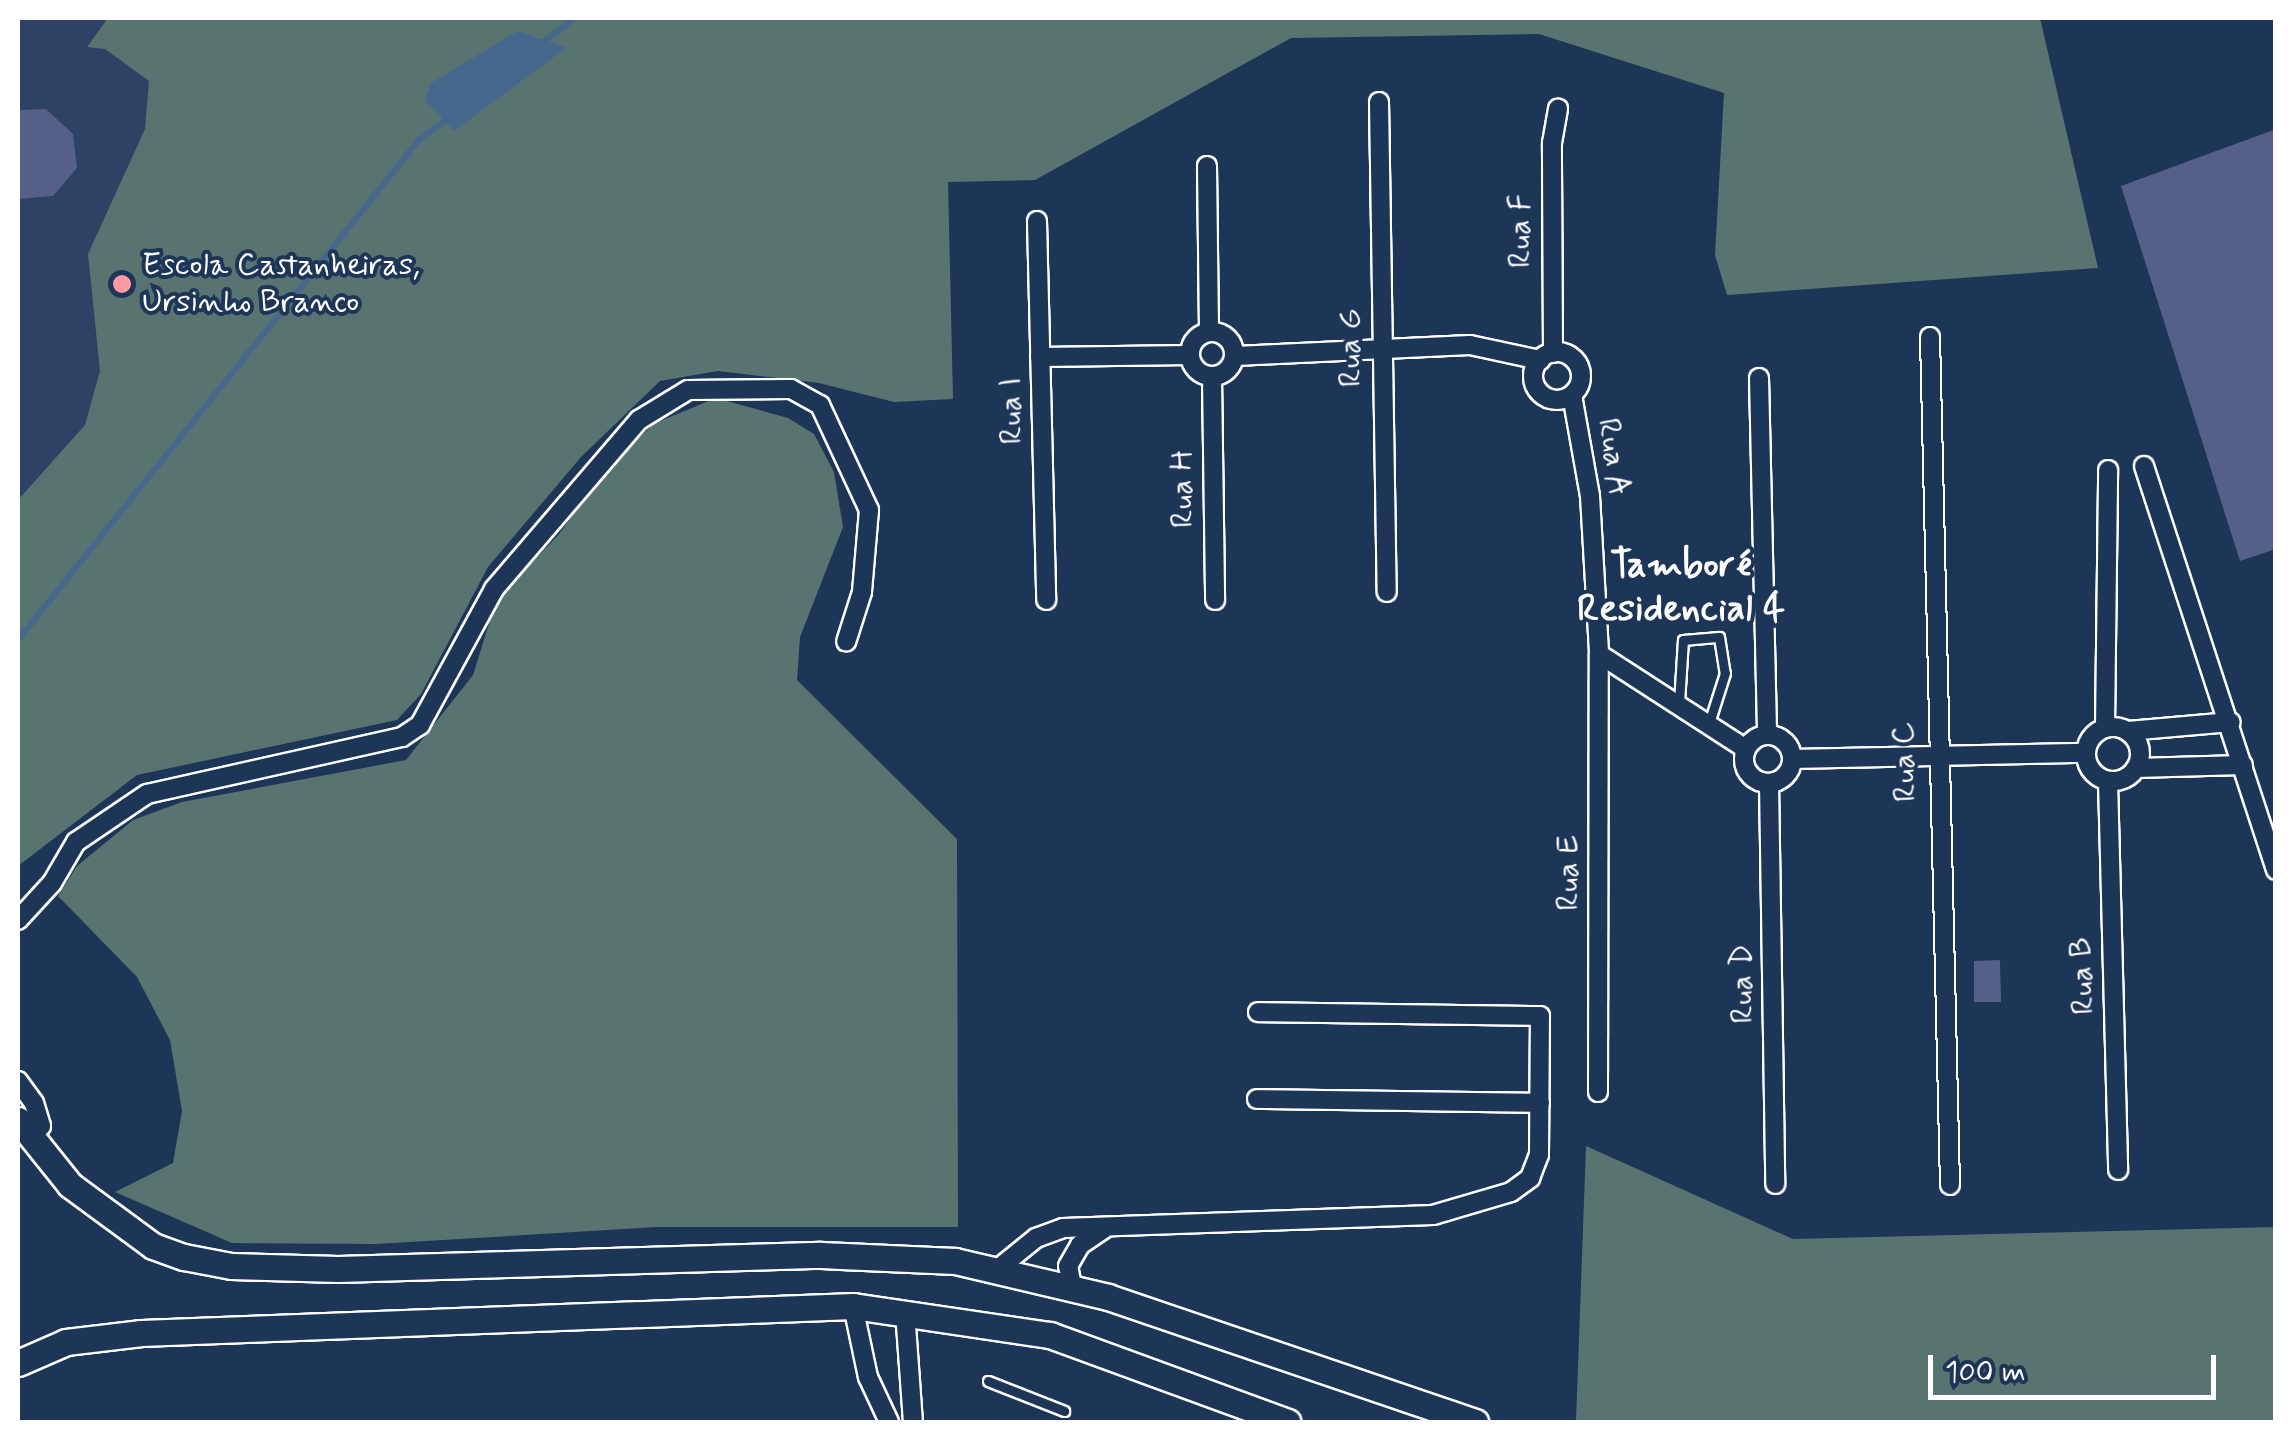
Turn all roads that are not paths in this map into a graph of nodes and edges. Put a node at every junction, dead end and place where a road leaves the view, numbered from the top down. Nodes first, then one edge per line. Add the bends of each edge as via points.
1 (1379, 102) dead end
2 (1558, 109) dead end
3 (1208, 166) dead end
4 (1037, 221) dead end
5 (1209, 332) junction
6 (1930, 337) dead end
7 (1380, 347) junction
8 (1190, 355) junction
9 (1234, 356) junction
10 (1040, 357) junction
11 (1546, 357) junction
12 (1212, 377) junction
13 (1759, 378) dead end
14 (1572, 395) junction
15 (2144, 466) dead end
16 (2108, 470) dead end
17 (1387, 592) dead end
18 (1046, 600) dead end
19 (1215, 600) dead end
20 (846, 642) dead end
21 (1599, 654) junction
22 (1680, 705) junction
23 (2231, 722) junction
24 (1709, 724) junction
25 (2106, 728) junction
26 (2128, 731) junction
27 (1767, 735) junction
28 (1746, 750) junction
29 (2086, 753) junction
30 (1935, 755) junction
31 (1792, 760) junction
32 (2243, 765) junction
33 (2136, 768) junction
34 (2108, 781) junction
35 (1770, 783) junction
36 (2276, 870) edge
37 (18, 920) edge
38 (1258, 1012) dead end
39 (18, 1082) edge
40 (1598, 1092) dead end
41 (1257, 1099) dead end
42 (1540, 1103) junction
43 (24, 1129) edge
44 (2118, 1170) dead end
45 (1775, 1184) dead end
46 (1950, 1185) dead end
47 (1105, 1229) junction
48 (999, 1268) junction
49 (1072, 1286) junction
50 (853, 1306) junction
51 (905, 1311) junction
52 (18, 1363) edge
53 (988, 1381) dead end
54 (880, 1404) junction
55 (1064, 1411) dead end
56 (912, 1420) edge
57 (888, 1422) edge
58 (1288, 1422) edge
59 (1475, 1422) edge

1 - 7 street, Rua G
2 - 11 street, Rua F
3 - 5 street
4 - 10 street, Rua I
5 - 8 street via 1193,342
5 - 9 street via 1227,338
6 - 30 street, Rua C
7 - 9 street
7 - 11 street via 1470,345
7 - 17 street, Rua G
8 - 10 street
8 - 12 street via 1199,372
9 - 12 street via 1225,373
10 - 18 street, Rua I
11 - 14 street via 1568,355 1579,366
11 - 14 street via 1534,375 1543,395
12 - 19 street, Rua H
13 - 27 street
14 - 21 street, Rua A via 1590,496
15 - 23 street
16 - 25 street
20 - 37 street via 862,592 869,510 827,416 809,395 791,390 688,390 638,420 494,589 420,725 402,736 147,794 76,842 52,883
21 - 22 street
21 - 40 street, Rua E
22 - 24 street
22 - 24 lane via 1682,640 1719,637 1724,674
23 - 26 street
23 - 32 street
24 - 28 street
25 - 26 street
25 - 29 street
26 - 33 street via 2139,746
27 - 28 street
27 - 31 street via 1785,742
28 - 35 street via 1750,776
29 - 30 street
29 - 34 street via 2090,768
30 - 31 street
30 - 46 street, Rua C
31 - 35 street via 1788,773
32 - 33 street
32 - 36 street
33 - 34 street
34 - 44 street, Rua B
35 - 45 street, Rua D
38 - 42 street via 1540,1016
39 - 43 street via 41,1126
41 - 42 street
42 - 47 street via 1539,1156 1530,1178 1476,1204 1433,1215
43 - 48 main road via 70,1184 152,1246 232,1266 837,1255
47 - 48 street via 1062,1228 1036,1238
47 - 49 street via 1080,1245 1068,1266
48 - 49 main road
49 - 59 main road
50 - 51 main road
50 - 52 main road via 141,1333 66,1342
50 - 54 street
51 - 56 street
51 - 58 main road via 1050,1335
53 - 55 lane
54 - 56 street
54 - 57 street

